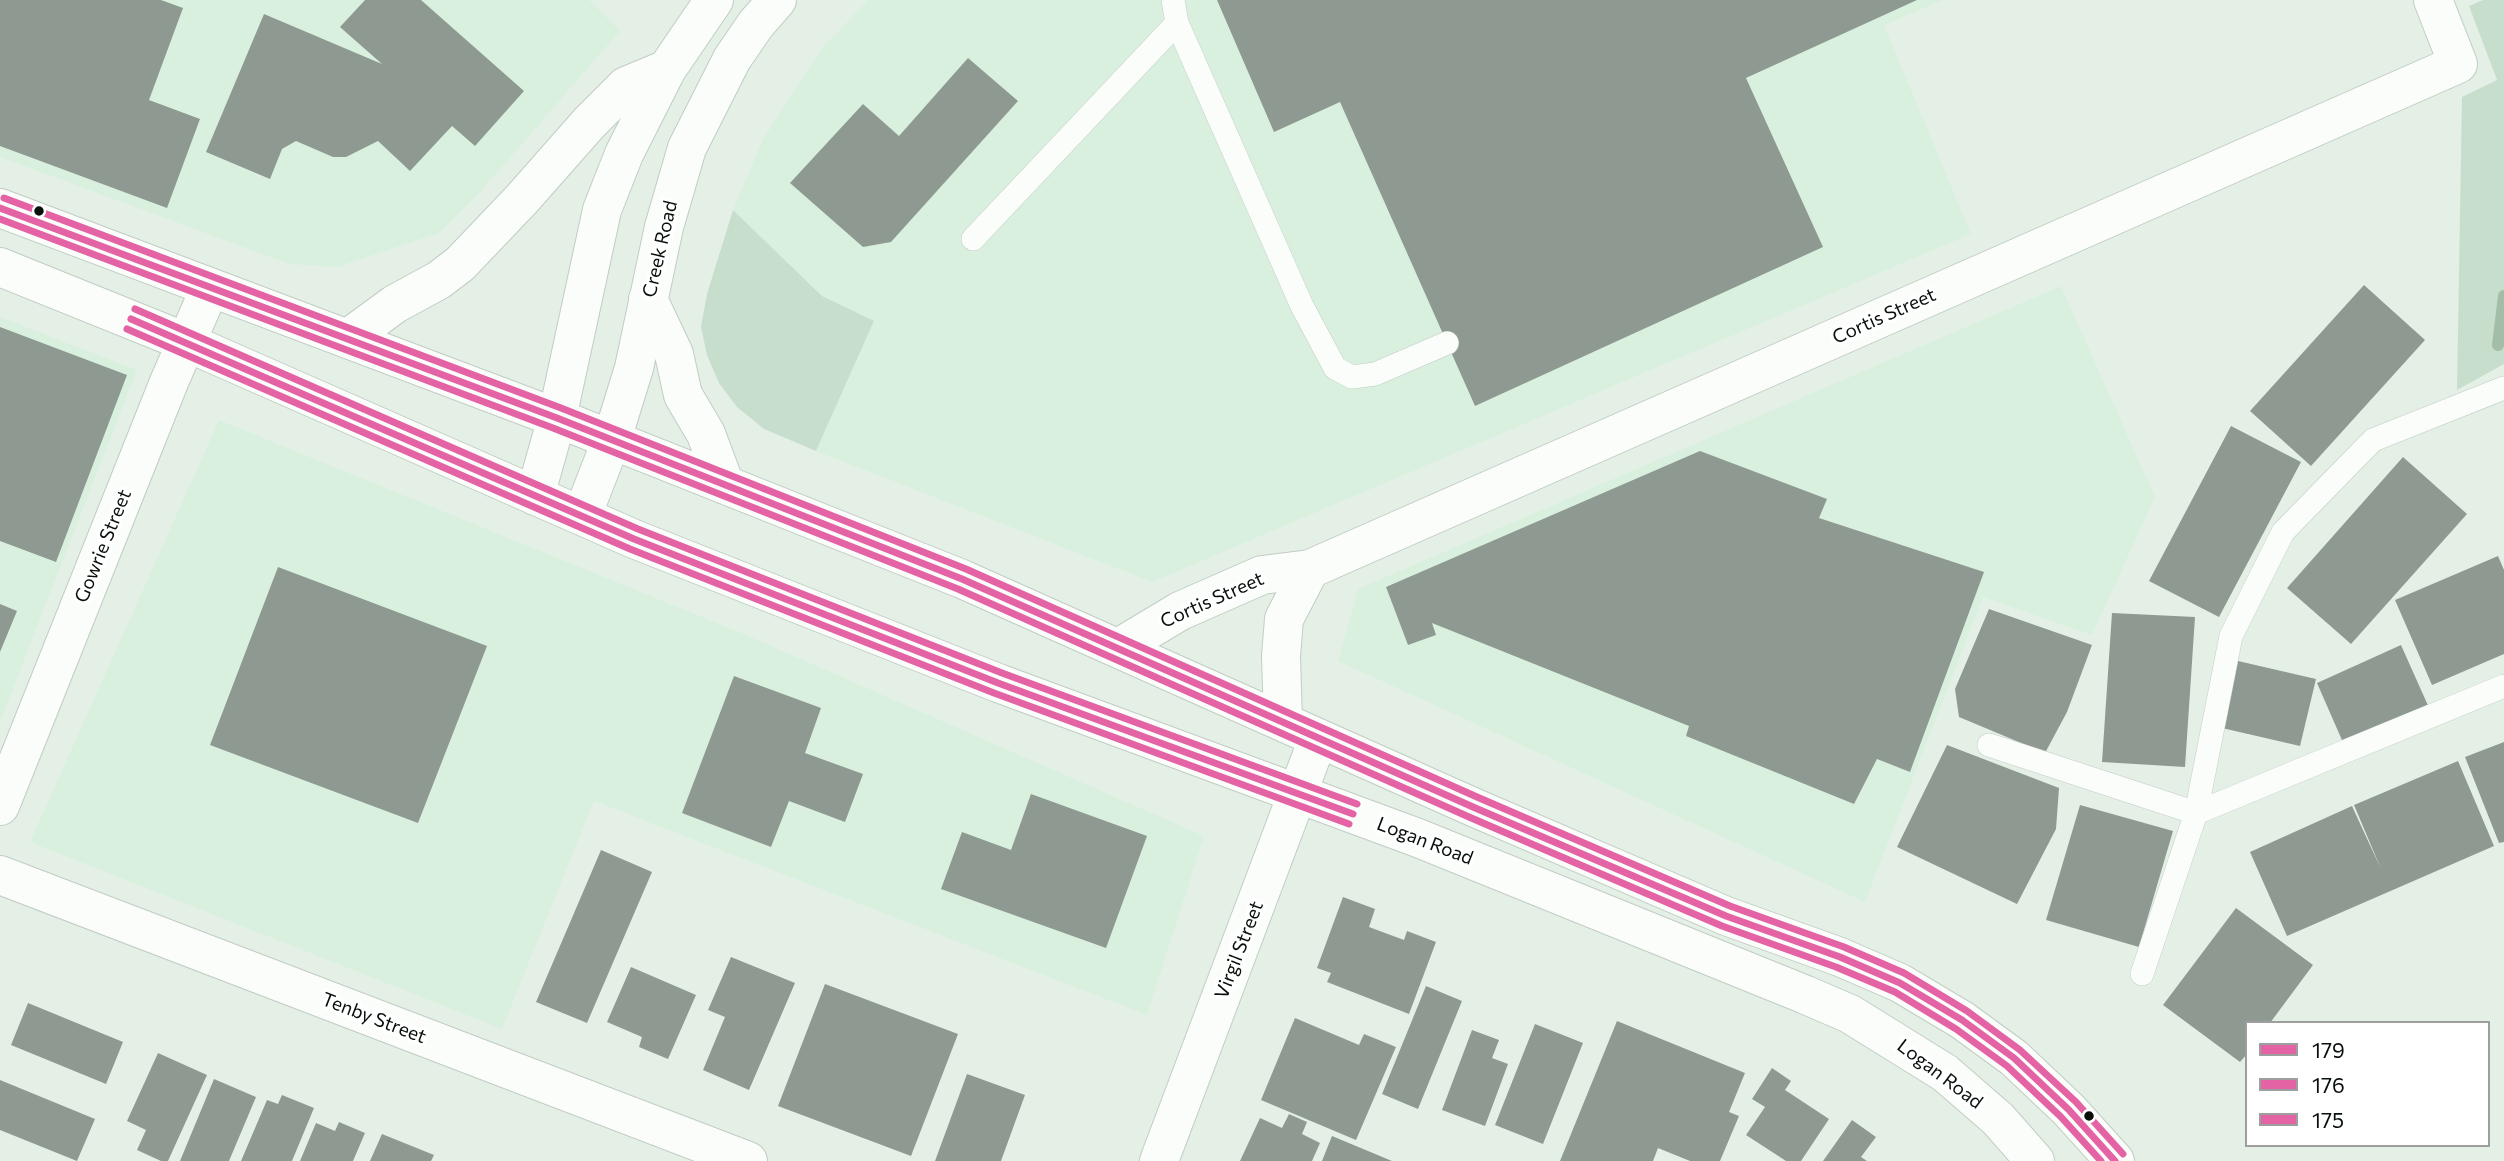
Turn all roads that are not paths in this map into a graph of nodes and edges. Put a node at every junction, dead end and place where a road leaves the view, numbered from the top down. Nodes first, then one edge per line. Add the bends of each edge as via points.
1 (714, 0) edge
2 (777, 0) edge
3 (1173, 0) edge
4 (2433, 0) edge
5 (1177, 23) junction
6 (667, 69) junction
7 (0, 208) edge
8 (973, 239) dead end
9 (0, 267) edge
10 (210, 288) junction
11 (648, 299) junction
12 (347, 339) junction
13 (186, 342) junction
14 (1447, 343) dead end
15 (2504, 388) edge
16 (557, 418) junction
17 (612, 439) junction
18 (725, 485) junction
19 (535, 496) junction
20 (582, 516) junction
21 (1310, 569) junction
22 (1120, 648) junction
23 (2504, 686) edge
24 (1283, 721) junction
25 (1318, 739) junction
26 (1989, 744) dead end
27 (1299, 793) junction
28 (0, 806) edge
29 (2196, 813) junction
30 (0, 875) edge
31 (2142, 974) dead end
32 (748, 1161) edge
33 (1159, 1161) edge
34 (2035, 1161) edge
35 (2115, 1161) edge

1 - 6 main road
2 - 11 main road, Creek Road via 732,60 687,148
3 - 5 lane
4 - 21 main road, Cortis Street via 2458,64
5 - 8 lane
5 - 14 lane via 1301,306 1335,368 1352,377 1375,374
6 - 12 main road via 626,86 460,264
6 - 16 main road via 602,210
7 - 10 main road
9 - 13 main road, Logan Road
10 - 12 main road
10 - 13 main road, Gowrie Street
11 - 17 main road, Creek Road via 634,368
11 - 18 main road via 674,354 683,395 706,434
12 - 16 main road
13 - 19 main road, Logan Road
13 - 28 main road, Gowrie Street
15 - 29 lane via 2373,440 2283,532 2231,636
16 - 17 main road
16 - 19 main road
17 - 18 main road
17 - 20 main road, Creek Road
18 - 22 main road via 962,579
19 - 20 main road, Logan Road
20 - 27 main road, Logan Road via 998,683
21 - 22 main road, Cortis Street via 1262,575 1180,611
21 - 24 main road via 1284,619
22 - 24 main road
23 - 29 lane
24 - 25 main road
25 - 27 main road, Virgil Street
25 - 35 main road via 1726,916 1900,983 2014,1058
26 - 29 lane
27 - 33 main road, Virgil Street
27 - 34 main road, Logan Road via 1850,1014 1945,1073 1998,1119
29 - 31 lane
30 - 32 main road, Tenby Street

